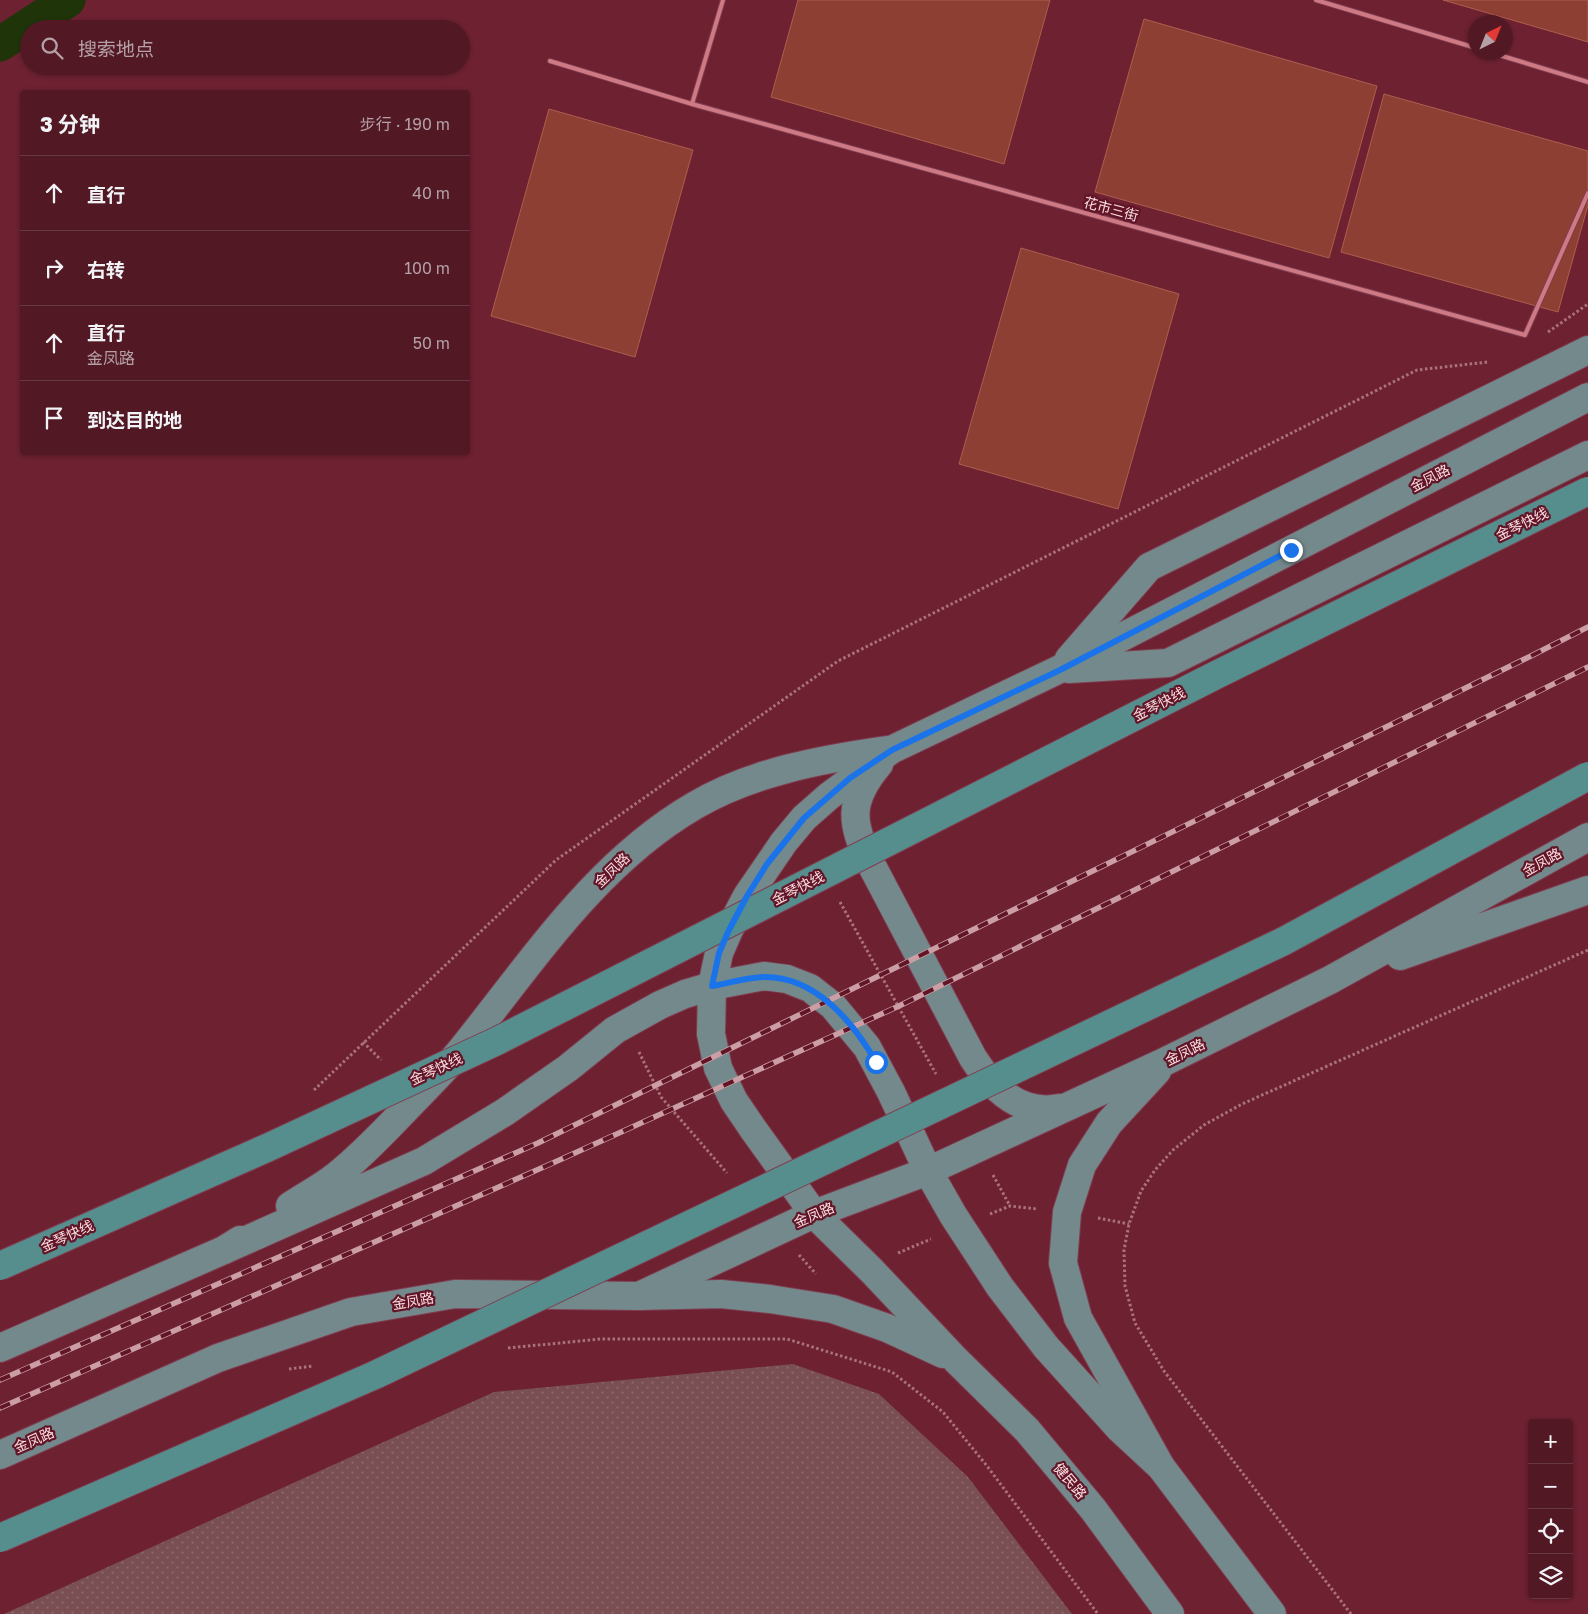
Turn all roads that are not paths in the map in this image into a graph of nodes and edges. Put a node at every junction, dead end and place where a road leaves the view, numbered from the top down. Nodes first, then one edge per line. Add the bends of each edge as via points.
1 (723, 0) edge
2 (1316, 0) edge
3 (1468, 46) edge
4 (1513, 59) edge
5 (550, 61) dead end
6 (1588, 82) edge
7 (692, 104) junction
8 (1588, 193) edge
9 (1588, 350) edge
10 (1588, 397) edge
11 (1588, 455) edge
12 (1588, 491) edge
13 (1060, 670) junction
14 (892, 750) junction
15 (1588, 776) edge
16 (1583, 839) edge
17 (1588, 890) edge
18 (1330, 980) junction
19 (712, 986) junction
20 (1164, 1062) junction
21 (1070, 1106) junction
22 (928, 1171) junction
23 (814, 1214) junction
24 (224, 1250) junction
25 (0, 1266) edge
26 (639, 1296) junction
27 (0, 1348) edge
28 (956, 1360) junction
29 (0, 1455) edge
30 (1162, 1467) junction
31 (0, 1538) edge
32 (1170, 1614) edge
33 (1272, 1614) edge

1 - 7 lane
2 - 3 lane
4 - 6 lane
5 - 7 lane, 花市三街
7 - 8 lane, 花市三街 via 1525,335
9 - 13 main road via 1149,567
10 - 13 main road, 金凤路
11 - 13 main road via 1168,663
12 - 25 highway, 金琴快线, bridge via 1218,674 497,1041
13 - 14 main road, 金凤路
14 - 19 main road, 健民路 via 829,796 784,842 747,896 729,930 719,953
14 - 21 main road via 871,774 854,812 863,848 983,1074 1003,1095 1020,1104 1051,1110
14 - 24 main road, 金凤路 via 839,756 794,766 740,784 694,806 630,851 572,911 461,1050 375,1141 336,1176
15 - 31 highway, bridge via 1284,941 375,1375
16 - 18 main road, 金凤路
17 - 18 main road
18 - 20 main road, 金凤路
19 - 22 main road via 764,976 787,979 810,988 833,1006 868,1047
19 - 23 main road, 健民路 via 711,1034 718,1068 734,1100
19 - 24 main road via 660,1005 615,1030 505,1112 424,1161
20 - 21 main road, 金凤路
20 - 30 main road via 1110,1123 1082,1165 1067,1212 1063,1263 1078,1318
21 - 22 main road, 金凤路
22 - 23 main road, 金凤路
22 - 30 main road via 1000,1287 1046,1347 1120,1428
23 - 26 main road, 金凤路
23 - 28 main road, 健民路 via 872,1270
24 - 27 main road, 金凤路
26 - 28 main road via 722,1294 833,1309 887,1328
26 - 29 main road, 金凤路 via 454,1294 351,1312 218,1358
28 - 32 main road, 健民路 via 1027,1430 1093,1509
30 - 33 main road

